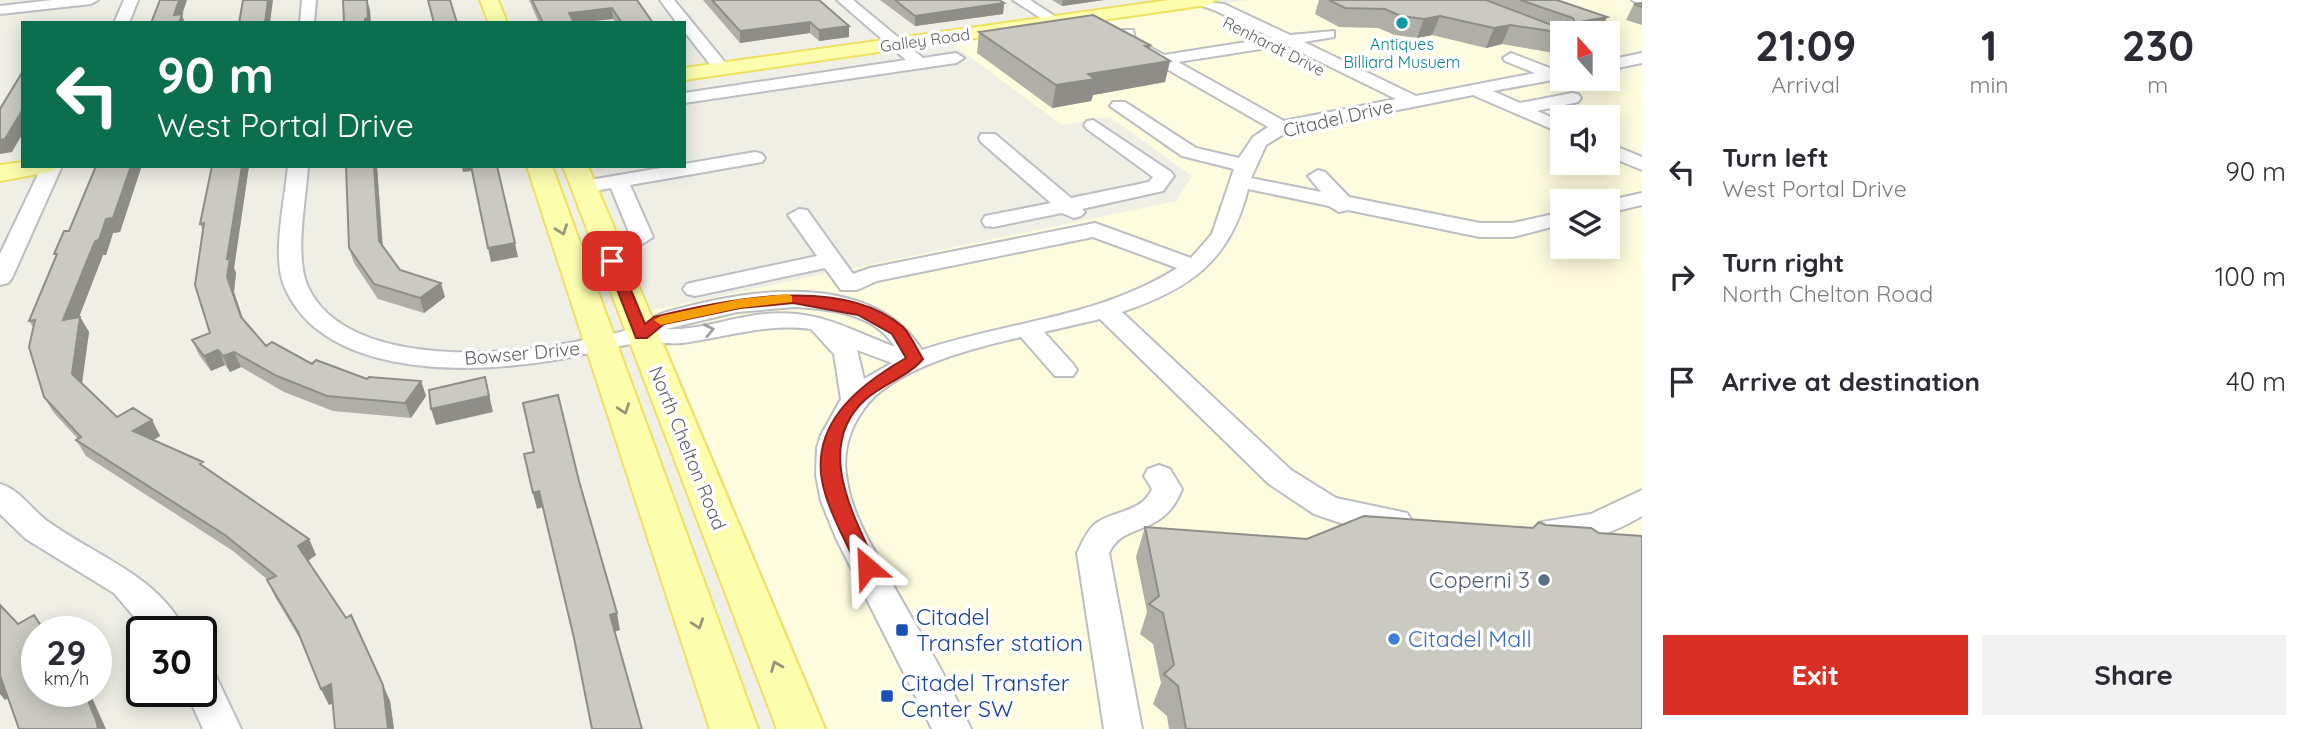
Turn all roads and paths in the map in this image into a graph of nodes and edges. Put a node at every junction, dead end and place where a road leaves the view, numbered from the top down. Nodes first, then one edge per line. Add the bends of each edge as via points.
1 (91, 0) edge
2 (131, 0) edge
3 (309, 0) edge
4 (489, 0) edge
5 (667, 0) edge
6 (844, 0) edge
7 (1020, 0) edge
8 (1198, 1) edge
9 (0, 10) edge
10 (122, 21) edge
11 (307, 21) edge
12 (497, 21) edge
13 (684, 21) edge
14 (1055, 21) junction
15 (686, 24) edge
16 (1128, 33) edge
17 (1329, 34) dead end
18 (1288, 41) junction
19 (1269, 43) junction
20 (898, 44) junction
21 (956, 58) dead end
22 (1642, 58) edge
23 (1517, 60) dead end
24 (1162, 61) junction
25 (919, 63) junction
26 (1620, 63) edge
27 (1550, 68) edge
28 (722, 69) junction
29 (1550, 70) edge
30 (686, 74) edge
31 (1476, 90) junction
32 (686, 98) edge
33 (1403, 103) junction
34 (1572, 104) dead end
35 (1119, 106) dead end
36 (1519, 109) junction
37 (1550, 123) edge
38 (1093, 125) dead end
39 (1282, 128) junction
40 (988, 138) dead end
41 (1620, 154) edge
42 (755, 158) dead end
43 (1642, 164) edge
44 (32, 168) edge
45 (51, 168) edge
46 (298, 168) edge
47 (540, 168) edge
48 (0, 173) edge
49 (1245, 174) junction
50 (579, 176) edge
51 (1318, 176) dead end
52 (618, 181) junction
53 (1642, 199) edge
54 (1620, 204) edge
55 (1066, 205) junction
56 (1334, 209) junction
57 (799, 215) dead end
58 (993, 220) dead end
59 (1550, 221) edge
60 (1095, 230) junction
61 (642, 237) dead end
62 (831, 260) junction
63 (1194, 267) junction
64 (0, 278) edge
65 (695, 289) dead end
66 (845, 295) junction
67 (1105, 310) junction
68 (813, 322) junction
69 (1028, 330) junction
70 (641, 334) junction
71 (602, 344) junction
72 (915, 359) junction
73 (1064, 370) dead end
74 (856, 400) junction
75 (1159, 476) dead end
76 (0, 495) edge
77 (1642, 501) edge
78 (1430, 523) edge
79 (1522, 528) edge
80 (155, 616) edge
81 (212, 707) edge
82 (222, 729) edge
83 (734, 729) edge
84 (801, 729) edge
85 (952, 729) edge
86 (1123, 729) edge

1 - 9 street
2 - 10 street
3 - 11 street
4 - 12 main road
5 - 13 street
6 - 20 street
7 - 14 street
8 - 14 main road, Galley Road
8 - 18 street, Renhardt Drive
8 - 19 street, Renhardt Drive via 1203,10
14 - 20 main road, Galley Road
15 - 28 street
16 - 24 street via 1130,42
17 - 18 street
18 - 19 street
18 - 33 street, Renhardt Drive
19 - 24 street
19 - 33 street, Renhardt Drive
20 - 25 street
20 - 28 main road, Galley Road
21 - 25 street
22 - 26 street
23 - 27 street
24 - 39 street
25 - 32 street
28 - 30 main road, Galley Road
29 - 31 street, Citadel Drive
31 - 33 street, Citadel Drive
31 - 36 street
33 - 39 street, Citadel Drive
34 - 36 street
35 - 49 street via 1189,152
36 - 37 street
38 - 55 street via 1164,176 1156,187
39 - 49 street, Citadel Drive via 1257,144
40 - 55 street
41 - 43 street
42 - 52 street
44 - 48 main road
45 - 64 street
46 - 71 street, Bowser Drive via 295,285 304,303 340,334 372,348 442,359 529,356
47 -> 71 main road
49 - 56 street
49 - 63 street, Citadel Drive via 1225,230
50 - 52 street
50 - 70 main road, North Chelton Road
51 - 56 street
52 - 61 street
53 - 54 street
55 - 58 street
55 - 60 street
56 - 59 street via 1499,231
57 - 62 street
60 - 63 street
60 - 66 street via 870,275
62 - 65 street
62 - 66 street
63 - 67 street, Citadel Drive via 1161,288
66 - 68 street
66 - 70 street via 740,303 659,321
66 - 72 street via 898,331
67 - 69 street, Citadel Drive
67 - 78 street via 1280,477 1304,494 1352,515
70 -> 68 street via 674,337 737,324
68 - 72 street via 832,325 884,352
68 - 74 street via 848,354
69 - 72 street, Citadel Drive
69 - 73 street
70 - 71 street, Bowser Drive
84 -> 70 main road, North Chelton Road
71 -> 83 main road
72 - 74 street
74 - 85 street via 835,435 830,472 833,491 859,552
75 - 86 street via 1167,489 1164,502 1155,511 1107,529 1093,552
76 - 80 street via 37,531 126,584
77 - 79 street via 1606,523 1584,529
81 - 82 street

